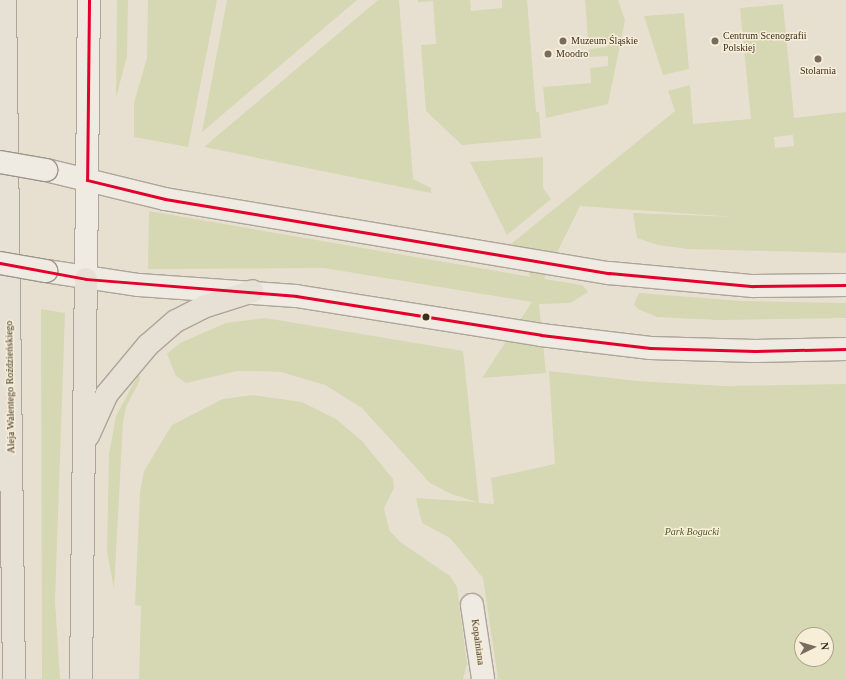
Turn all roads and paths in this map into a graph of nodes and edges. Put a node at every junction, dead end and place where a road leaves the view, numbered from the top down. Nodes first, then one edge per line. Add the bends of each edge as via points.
1 (5, 0) edge
2 (89, 0) edge
3 (0, 162) edge
4 (87, 180) junction
5 (0, 263) edge
6 (86, 279) junction
7 (846, 285) edge
8 (253, 291) junction
9 (846, 348) edge
10 (85, 442) junction
11 (472, 605) dead end
12 (14, 679) edge
13 (81, 679) edge
14 (483, 679) edge

1 - 12 main road, Aleja Walentego Roździeńskiego
2 - 4 street
3 - 4 street, bridge
4 - 6 street
4 - 7 street via 165,199 609,273 753,286
5 - 6 street, bridge
6 - 8 street
6 - 10 main road
8 - 9 street via 541,335 650,348 755,352
8 - 10 main road via 203,307 176,321 148,345 107,394
10 - 13 main road
11 - 14 street, Kopalniana

